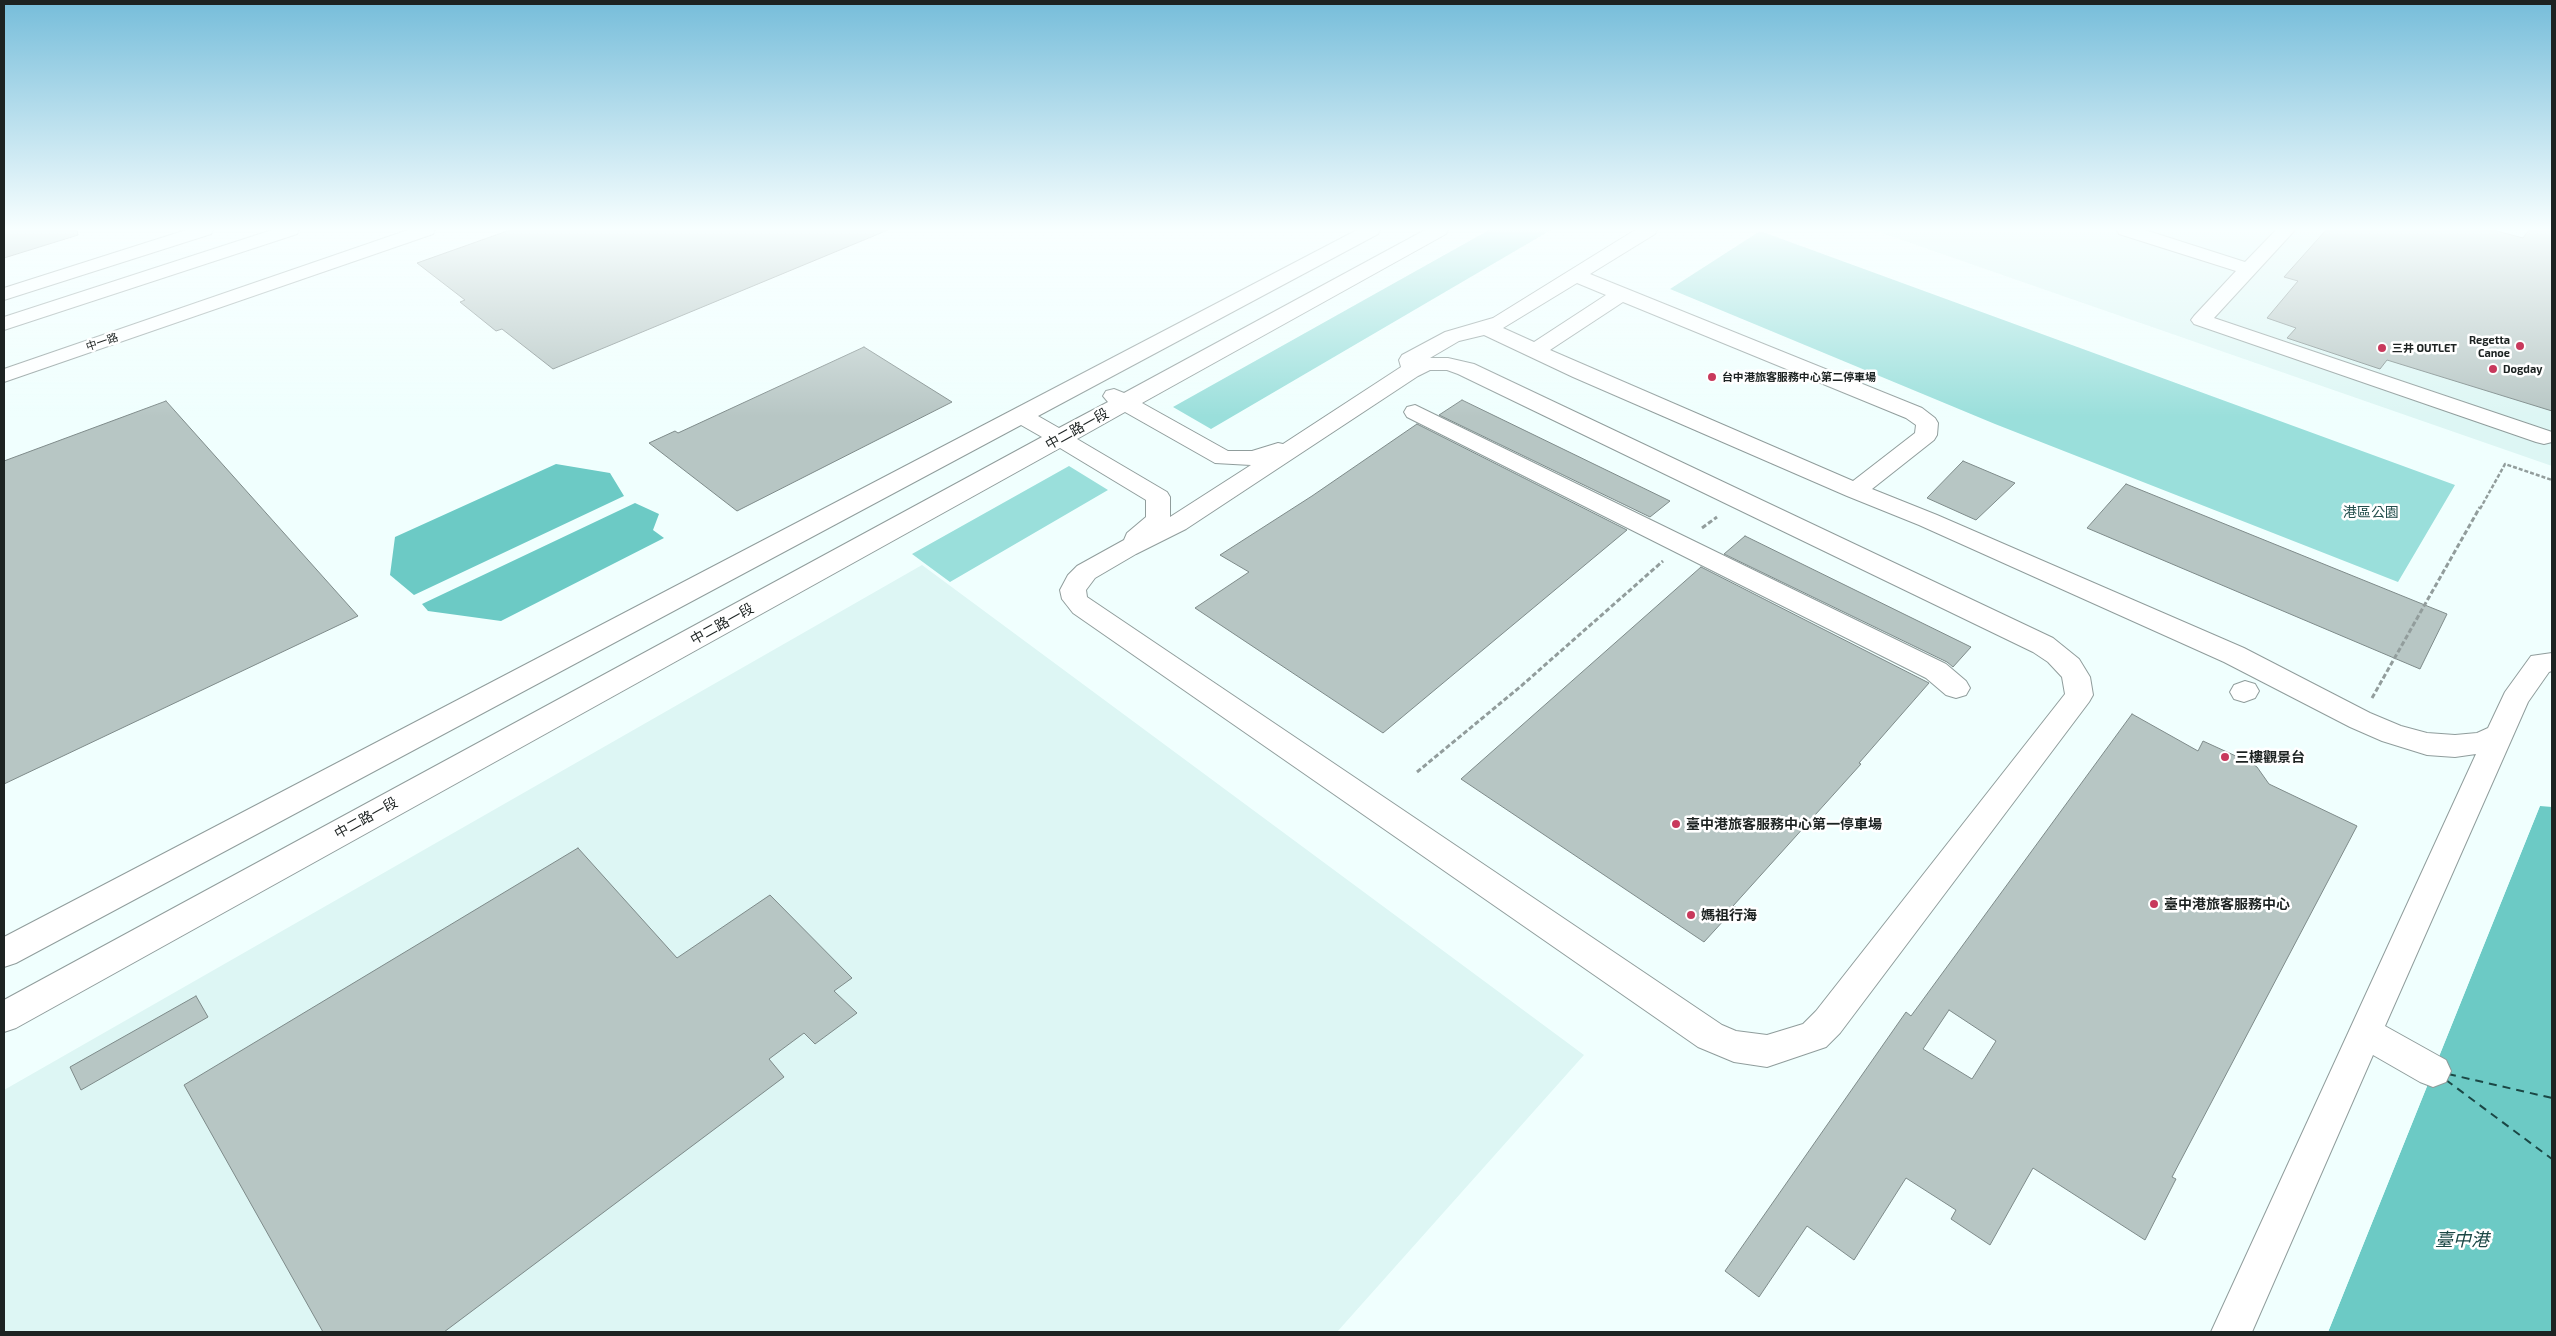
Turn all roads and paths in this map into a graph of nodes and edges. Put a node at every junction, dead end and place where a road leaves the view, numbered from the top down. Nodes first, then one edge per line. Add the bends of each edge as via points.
1 (53, 292) edge
2 (100, 292) edge
3 (246, 292) edge
4 (1253, 292) edge
5 (1326, 292) edge
6 (1547, 292) edge
7 (1617, 292) edge
8 (2226, 292) edge
9 (1621, 294) junction
10 (4, 308) edge
11 (4, 324) edge
12 (1486, 328) junction
13 (1509, 338) junction
14 (1536, 350) junction
15 (1410, 371) junction
16 (1474, 372) junction
17 (4, 376) edge
18 (1086, 381) junction
19 (1126, 402) junction
20 (1415, 412) dead end
21 (1022, 415) junction
22 (1313, 436) junction
23 (2544, 437) dead end
24 (1060, 439) junction
25 (2552, 480) edge
26 (1855, 491) junction
27 (1738, 500) junction
28 (1681, 544) junction
29 (1127, 548) junction
30 (2552, 662) edge
31 (1956, 688) dead end
32 (2360, 720) junction
33 (2499, 735) junction
34 (1417, 772) dead end
35 (4, 952) edge
36 (4, 1017) edge
37 (2365, 1032) junction
38 (2433, 1071) dead end
39 (2231, 1332) edge

1 - 10 street
2 - 11 street
3 - 17 street, 中一路
4 - 18 street
5 - 19 street, 中二路一段
6 - 12 street
7 - 9 street
8 - 23 street via 2201,320
9 - 14 street
9 - 26 street via 1923,418 1927,423 1926,435
12 - 13 street
12 - 15 street via 1452,336 1410,360
13 - 14 street
13 - 16 street via 1486,342 1476,348 1472,352
14 - 26 street
15 - 16 street via 1438,363
15 - 22 street
16 - 27 street
18 - 19 street
18 - 21 street
19 - 22 street via 1215,455 1231,459 1254,458
19 - 24 street, 中二路一段
20 - 28 street
21 - 24 street
21 - 35 street
22 - 29 street via 1177,524
24 - 29 street via 1158,497 1158,519
24 - 36 street, 中二路一段
25 - 32 path via 2505,464
26 - 32 street via 2234,655
27 - 28 path
27 - 29 street via 2043,645 2070,666 2076,677 2079,696 1828,1022 1814,1036 1766,1051 1734,1046 1710,1036 1082,607 1073,590 1077,581 1086,572
28 - 31 street via 1936,671
28 - 34 path via 1603,615
30 - 33 street via 2542,663 2515,699
32 - 33 street via 2427,744 2455,746 2481,743
33 - 37 street
37 - 38 street
37 - 39 street

